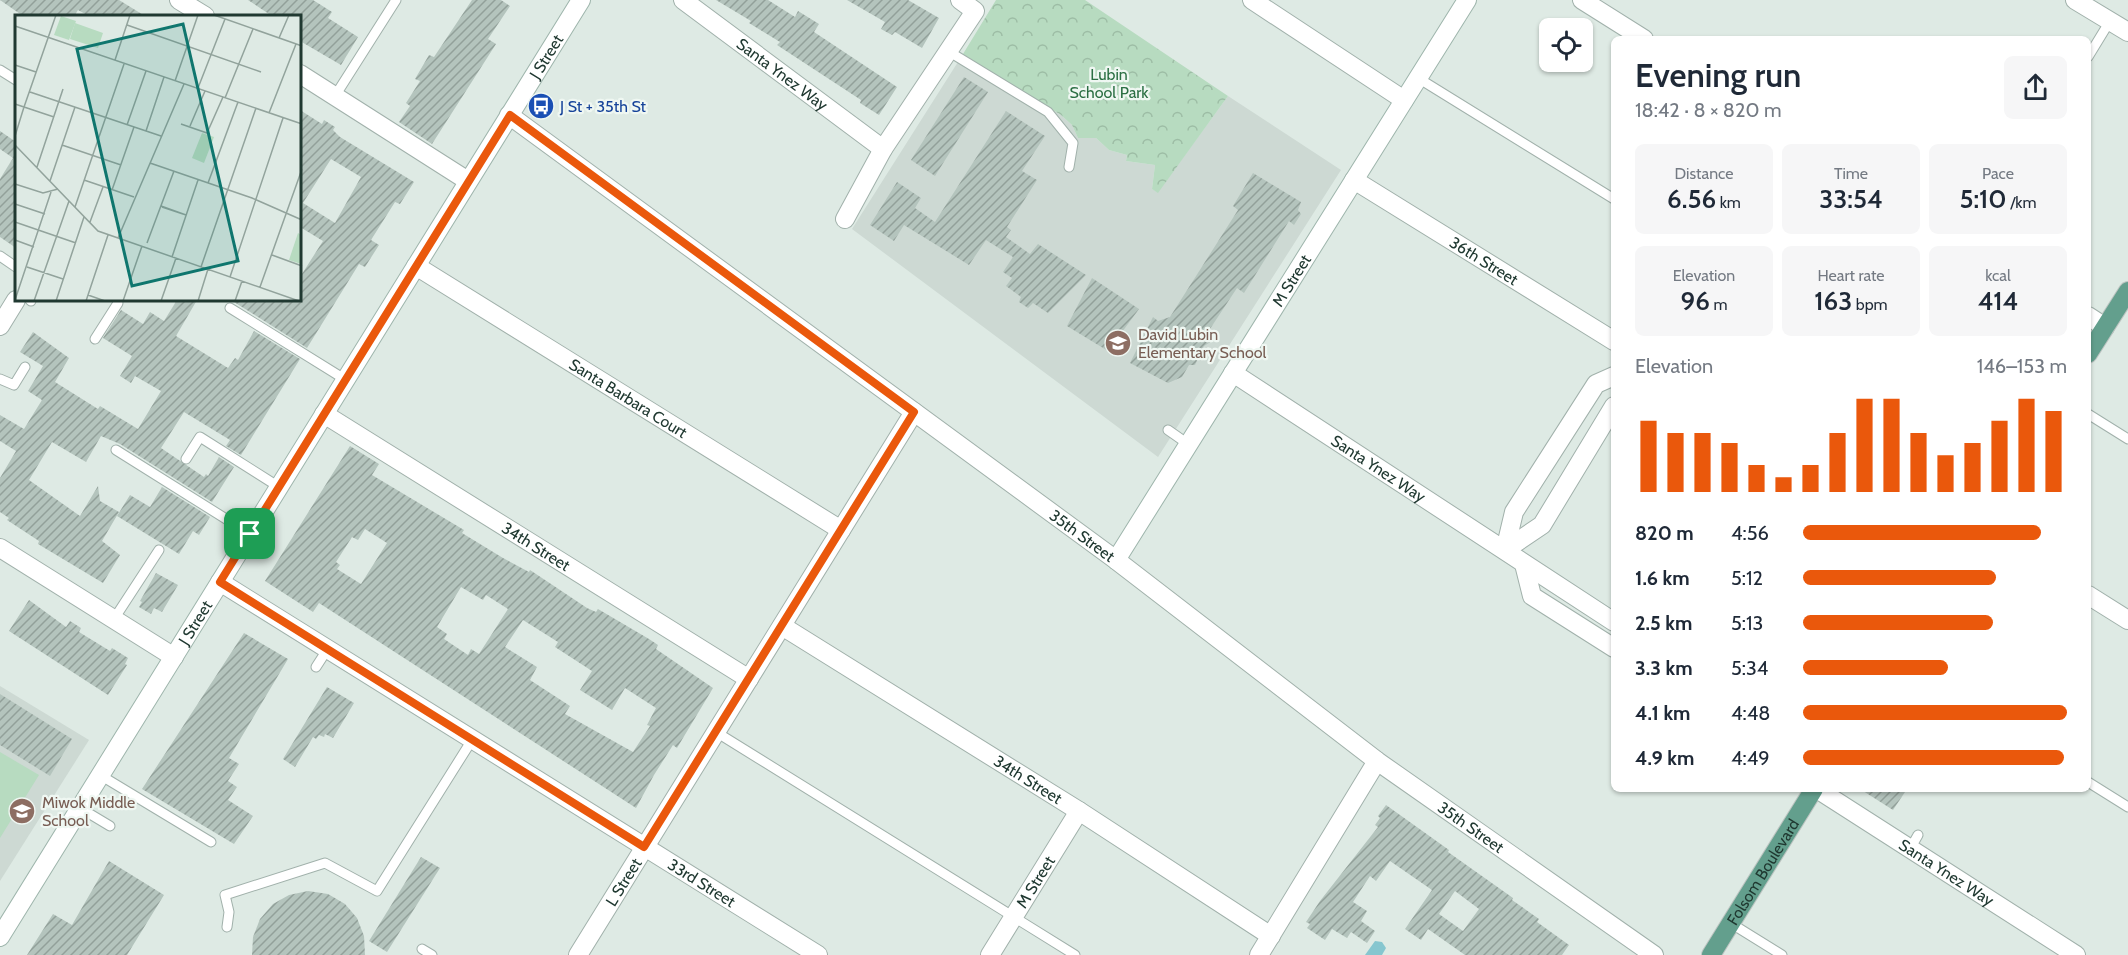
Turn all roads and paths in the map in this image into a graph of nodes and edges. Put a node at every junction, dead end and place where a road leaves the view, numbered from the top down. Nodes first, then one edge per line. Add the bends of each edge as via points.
1 (179, 0) edge
2 (396, 0) edge
3 (683, 0) edge
4 (1252, 0) edge
5 (1467, 0) edge
6 (1582, 0) edge
7 (2075, 0) edge
8 (576, 2) edge
9 (972, 4) edge
10 (199, 11) edge
11 (2110, 21) junction
12 (2128, 32) edge
13 (1639, 36) edge
14 (948, 51) junction
15 (2091, 52) edge
16 (0, 70) edge
17 (302, 75) edge
18 (1418, 78) junction
19 (15, 79) edge
20 (335, 96) junction
21 (1404, 100) junction
22 (510, 115) junction
23 (884, 149) junction
24 (1070, 167) dead end
25 (1354, 180) junction
26 (468, 181) junction
27 (1611, 197) edge
28 (845, 219) dead end
29 (0, 256) edge
30 (15, 266) edge
31 (416, 266) junction
32 (2128, 291) edge
33 (118, 303) dead end
34 (230, 308) dead end
35 (2091, 318) edge
36 (2105, 327) junction
37 (95, 339) dead end
38 (1611, 339) edge
39 (2091, 349) edge
40 (25, 367) dead end
41 (1233, 373) junction
42 (1611, 377) edge
43 (0, 379) edge
44 (345, 380) junction
45 (1611, 411) edge
46 (914, 412) junction
47 (324, 414) junction
48 (2091, 416) edge
49 (1168, 430) dead end
50 (2128, 439) edge
51 (1188, 444) junction
52 (116, 450) dead end
53 (186, 459) dead end
54 (279, 487) junction
55 (841, 530) junction
56 (250, 534) junction
57 (0, 548) edge
58 (159, 550) dead end
59 (1505, 550) junction
60 (1116, 560) junction
61 (1524, 564) junction
62 (220, 582) junction
63 (2091, 598) edge
64 (114, 620) junction
65 (1611, 620) edge
66 (2128, 620) edge
67 (782, 626) junction
68 (1611, 646) edge
69 (327, 650) junction
70 (174, 657) junction
71 (316, 667) dead end
72 (749, 679) junction
73 (716, 732) junction
74 (472, 740) junction
75 (1377, 761) junction
76 (100, 775) junction
77 (2091, 784) edge
78 (1814, 792) edge
79 (1822, 792) edge
80 (2128, 807) edge
81 (80, 808) junction
82 (1079, 811) junction
83 (110, 826) dead end
84 (211, 842) dead end
85 (644, 847) junction
86 (1014, 917) junction
87 (1732, 924) junction
88 (227, 927) dead end
89 (1271, 936) junction
90 (0, 937) edge
91 (422, 949) dead end
92 (432, 955) edge
93 (578, 955) edge
94 (819, 955) edge
95 (990, 955) edge
96 (1075, 955) edge
97 (1259, 955) edge
98 (1654, 955) edge
99 (1711, 955) edge
100 (1782, 955) edge
101 (2076, 955) edge

1 - 10 street
2 - 20 lane
3 - 23 street, Santa Ynez Way
4 - 21 street
5 - 18 street, M Street
6 - 13 street
7 - 11 street
8 - 22 street, J Street
9 - 14 street
11 - 12 street
11 - 15 lane
14 - 23 street
14 - 24 lane via 1048,112 1073,143
16 - 19 lane
17 - 20 street
18 - 21 street, M Street
18 - 27 lane
20 - 26 street
21 - 25 street, M Street
22 - 26 street, J Street
22 - 46 street, 35th Street
23 - 28 street
25 - 38 street, 36th Street
25 - 41 street, M Street
26 - 31 street, J Street
29 - 30 lane
31 - 44 street, J Street
31 - 55 street, Santa Barbara Court
32 - 36 main road
33 - 37 lane
34 - 44 lane
35 - 36 street
36 - 39 main road
40 - 43 lane via 14,385
41 - 51 street, M Street
41 - 59 street, Santa Ynez Way
42 - 59 street via 1596,384 1514,512
44 - 47 street, J Street
45 - 59 street via 1542,525
46 - 55 street, L Street
46 - 60 street, 35th Street
47 - 54 street, J Street
47 - 72 street, 34th Street
48 - 50 lane
49 - 51 lane
51 - 60 street, M Street
52 - 56 lane
53 - 54 lane via 200,437
54 - 56 street, J Street
55 - 67 street, L Street
56 - 62 street, J Street
57 - 64 street
58 - 64 lane
59 - 61 street, Santa Ynez Way
60 - 75 street, 35th Street
61 - 65 street, Santa Ynez Way
61 - 68 street via 1532,596
62 - 69 street, 33rd Street
62 - 70 street, J Street
63 - 66 street
64 - 70 street
67 - 72 street, L Street
67 - 82 street, 34th Street
69 - 71 lane
69 - 74 street, 33rd Street
70 - 76 street, J Street
72 - 73 street, L Street
73 - 85 street, L Street
73 - 86 lane
74 - 85 street, 33rd Street
74 - 88 lane via 377,891 325,863 225,895
75 - 89 street
75 - 98 street, 35th Street
76 - 81 street, J Street
76 - 84 lane
77 - 80 lane
78 - 87 main road, Folsom Boulevard
79 - 101 street, Santa Ynez Way via 1914,842
81 - 83 lane
81 - 90 street, J Street
82 - 86 street, M Street
82 - 89 street, 34th Street
85 - 93 street, L Street
85 - 94 street, 33rd Street
86 - 95 street, M Street
86 - 96 lane
87 - 99 main road, Folsom Boulevard
87 - 100 lane
89 - 97 street
91 - 92 lane

